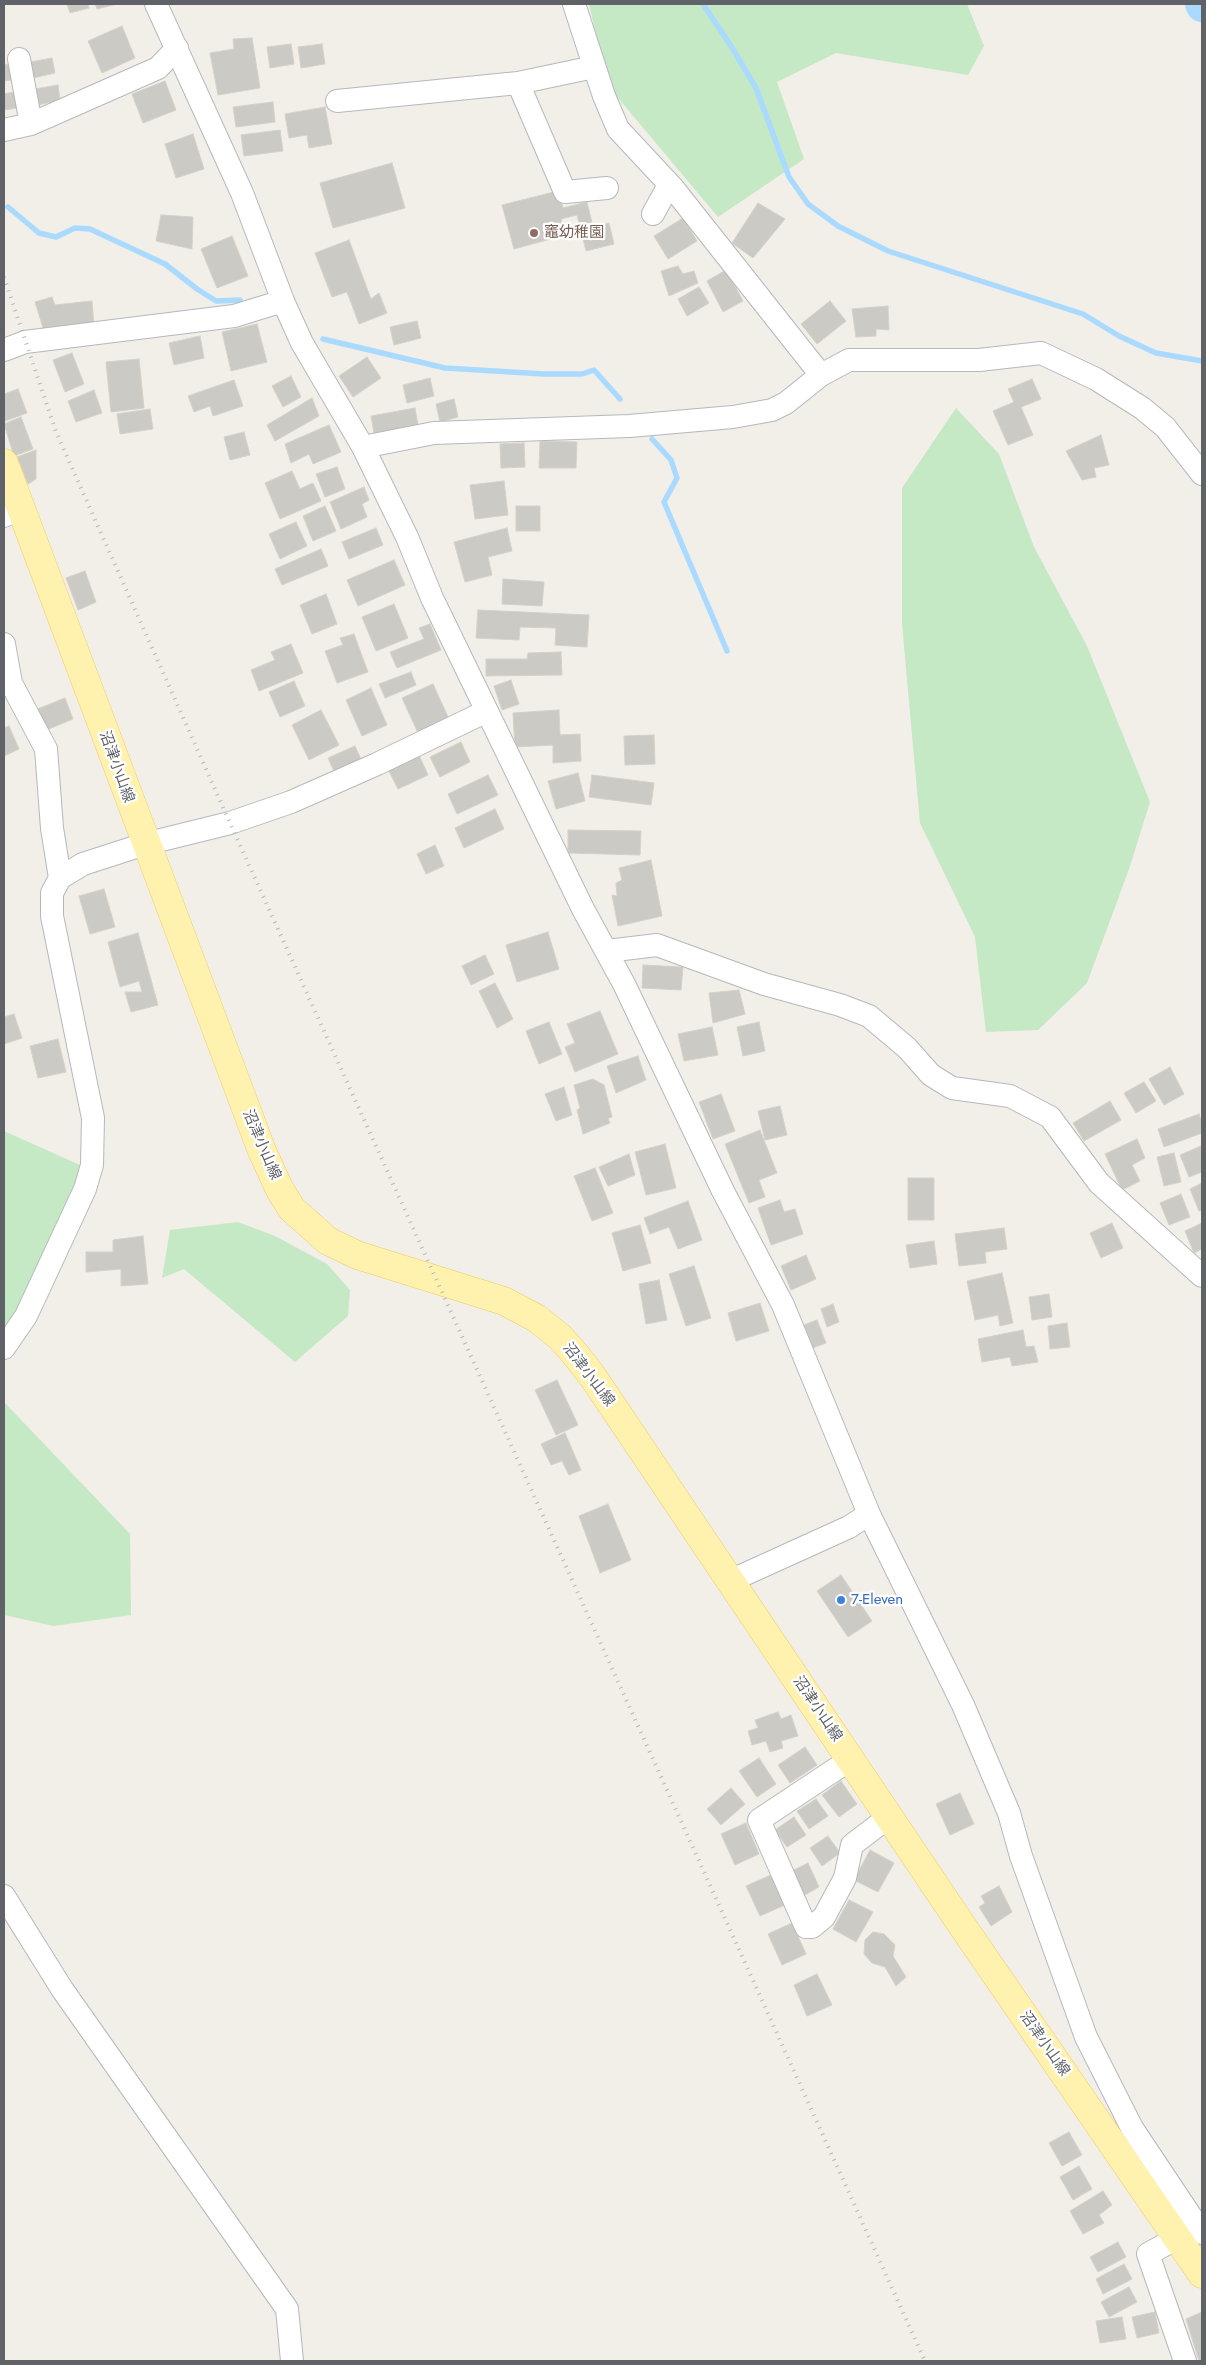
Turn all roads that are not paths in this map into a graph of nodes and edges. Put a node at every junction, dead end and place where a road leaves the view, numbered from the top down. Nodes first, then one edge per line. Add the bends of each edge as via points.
1 (156, 4) edge
2 (574, 4) edge
3 (177, 48) junction
4 (19, 59) dead end
5 (594, 67) junction
6 (518, 82) junction
7 (337, 102) dead end
8 (31, 124) junction
9 (4, 130) edge
10 (669, 185) junction
11 (606, 188) dead end
12 (652, 214) dead end
13 (283, 301) junction
14 (4, 350) edge
15 (821, 374) junction
16 (363, 447) junction
17 (4, 463) edge
18 (1202, 474) edge
19 (12, 512) edge
20 (4, 644) edge
21 (487, 711) junction
22 (145, 844) junction
23 (60, 878) junction
24 (607, 951) junction
25 (1202, 1276) edge
26 (4, 1348) edge
27 (869, 1514) junction
28 (730, 1581) junction
29 (851, 1759) junction
30 (890, 1816) junction
31 (4, 1896) edge
32 (1121, 2133) junction
33 (1190, 2235) edge
34 (1202, 2274) edge
35 (292, 2361) edge
36 (1185, 2361) edge

1 - 3 street
2 - 5 street
3 - 8 street via 158,68
3 - 13 street via 242,193
4 - 8 street
5 - 6 street
5 - 10 street via 618,130
6 - 7 street
6 - 11 street via 565,192
8 - 9 street
10 - 12 street
10 - 15 street
13 - 14 street via 234,316 25,342
13 - 16 street via 302,343
15 - 16 street via 786,403 772,410 733,417 629,426 434,433
15 - 18 street via 850,360 979,360 1041,353 1096,379 1142,408 1165,427
16 - 21 street
17 - 19 main road, 沼津小山線
19 - 22 main road, 沼津小山線
20 - 23 street via 11,683 46,749 52,828
21 - 22 street via 291,802 230,823
21 - 24 street
22 - 23 street via 82,864
22 - 28 main road, 沼津小山線 via 262,1151 292,1209 328,1241 357,1255 504,1301 536,1318 560,1337 593,1377
23 - 26 street via 52,892 52,916 93,1118 92,1165 85,1189 26,1316
24 - 25 street via 657,945 764,984 869,1016 907,1048 931,1075 952,1088 1010,1096 1050,1116 1099,1183
24 - 27 street via 723,1191 783,1305
27 - 28 street via 849,1527
27 - 32 street via 974,1732 1009,1813 1021,1856
28 - 29 main road, 沼津小山線
29 - 30 main road, 沼津小山線
29 - 30 street via 759,1820 806,1927 812,1927 824,1917 845,1878 852,1845
30 - 32 main road, 沼津小山線 via 961,1924
31 - 35 street via 62,1989 287,2309
32 - 33 main road, 沼津小山線
33 - 34 main road, 沼津小山線
33 - 36 street via 1148,2254

